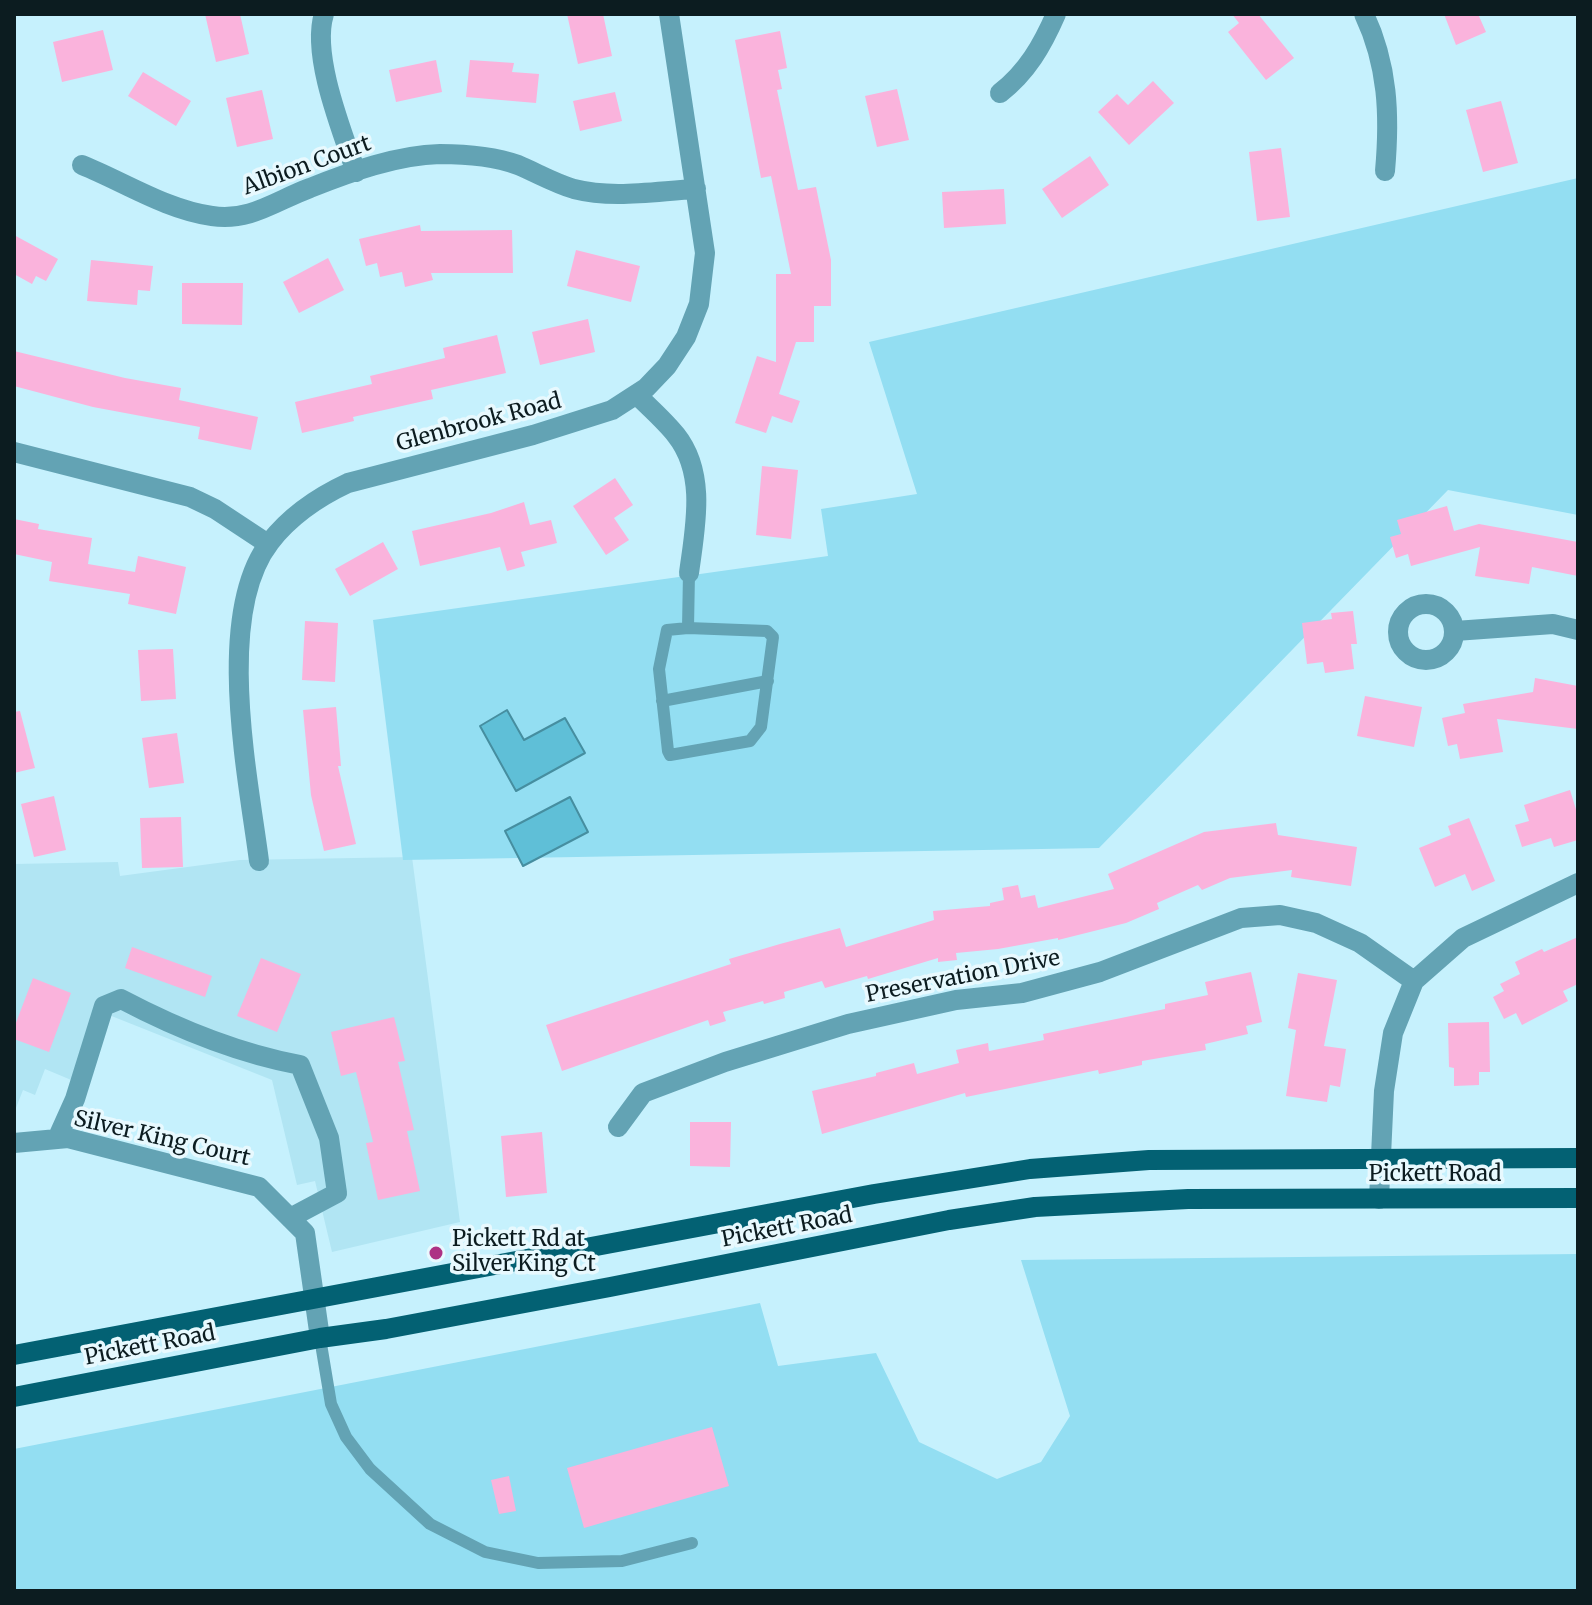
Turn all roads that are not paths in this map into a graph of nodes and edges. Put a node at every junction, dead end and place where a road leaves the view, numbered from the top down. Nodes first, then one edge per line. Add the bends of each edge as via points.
1 (324, 14) edge
2 (669, 14) edge
3 (1056, 14) edge
4 (1364, 14) edge
5 (1000, 93) dead end
6 (82, 165) dead end
7 (1385, 171) dead end
8 (356, 172) junction
9 (696, 189) junction
10 (637, 395) junction
11 (14, 452) edge
12 (268, 544) junction
13 (689, 573) joint
14 (688, 628) junction
15 (1578, 630) edge
16 (1455, 631) dead end
17 (768, 681) junction
18 (662, 701) junction
19 (259, 861) dead end
20 (1578, 883) edge
21 (1414, 981) junction
22 (618, 1127) dead end
23 (57, 1139) junction
24 (14, 1143) edge
25 (1379, 1158) junction
26 (1578, 1158) edge
27 (1578, 1198) edge
28 (1379, 1199) junction
29 (290, 1218) junction
30 (316, 1299) junction
31 (320, 1338) junction
32 (14, 1355) edge
33 (14, 1397) edge
34 (692, 1543) dead end

1 - 8 street via 322,52
2 - 9 street, Glenbrook Road
3 - 5 street via 1026,69
4 - 7 street via 1386,87
6 - 8 street, Albion Court via 190,212 215,217 258,212
8 - 9 street, Albion Court via 437,154 482,156 592,192
9 - 10 street, Glenbrook Road via 705,253 699,304 667,366
10 - 12 street, Glenbrook Road via 576,423 348,483 320,496
10 - 13 street via 677,436 692,465 695,524
11 - 12 street via 190,497
12 - 19 street, Glenbrook Road via 250,584 240,636 241,719
13 - 14 lane
14 - 17 lane via 767,631 773,637
14 - 18 lane via 667,630 659,669
15 - 16 street via 1553,624
17 - 18 lane
17 - 18 lane via 761,727 750,741 670,755
20 - 21 street via 1463,938
21 - 22 street, Preservation Drive via 1360,943 1316,923 1280,915 1241,918 1100,972 1022,993 956,1000 848,1024 725,1062 643,1093
21 - 25 street via 1393,1033
23 - 24 street, Silver King Court
23 - 29 street, Silver King Court via 259,1187
23 - 29 street, Silver King Court via 104,1006 121,999 163,1022 255,1056 300,1065 329,1138 337,1193
25 - 26 main road, Pickett Road
25 - 28 street
25 - 30 main road, Pickett Road via 1149,1160 1030,1169
27 - 28 main road, Pickett Road
28 - 31 main road, Pickett Road via 1188,1199 1035,1207
29 - 30 street, Silver King Court via 305,1233
30 - 31 street, Silver King Court
30 - 32 main road, Pickett Road
31 - 33 main road, Pickett Road
31 - 34 lane via 331,1404 346,1437 370,1469 430,1524 485,1552 538,1563 622,1561

